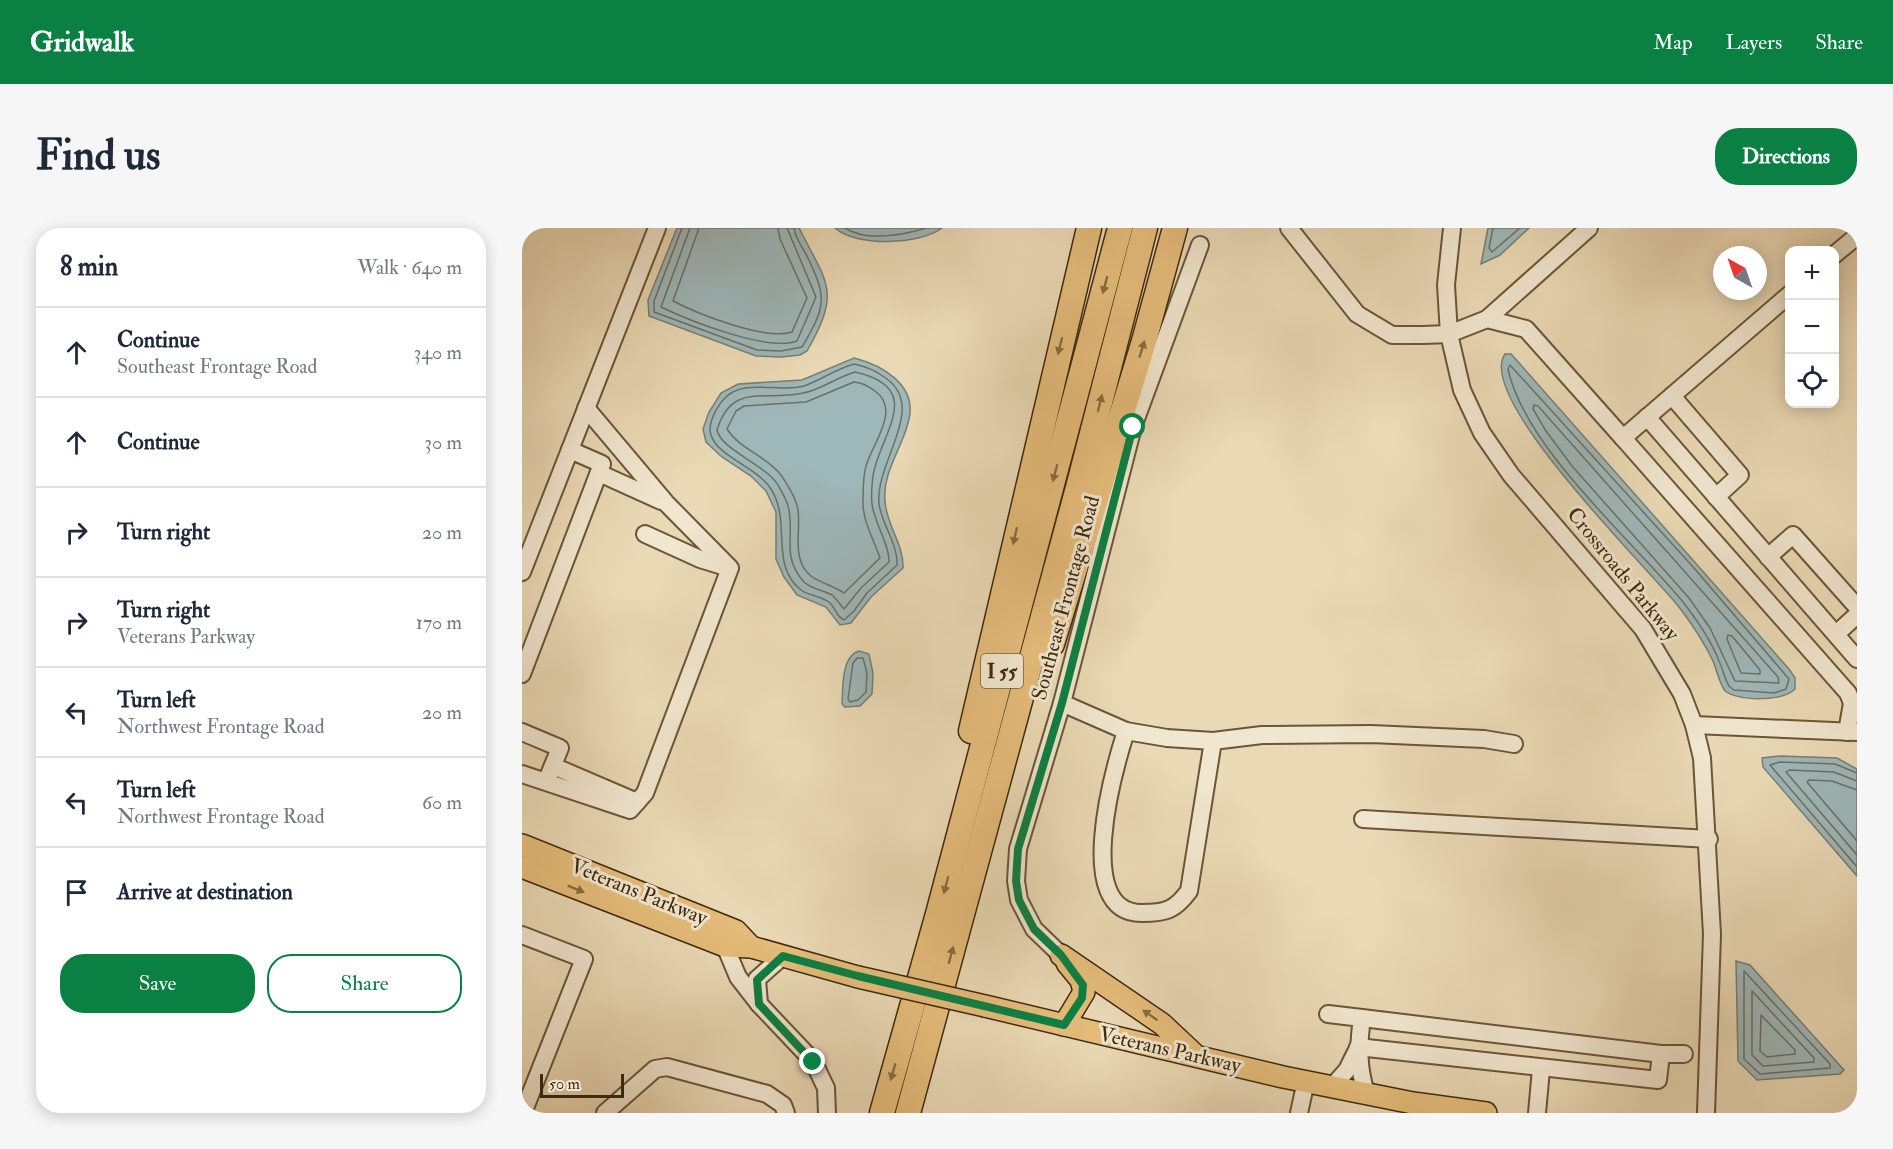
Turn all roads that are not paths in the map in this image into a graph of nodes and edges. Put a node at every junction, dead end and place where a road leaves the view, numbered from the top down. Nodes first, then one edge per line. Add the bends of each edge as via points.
1 (657, 228) edge
2 (1089, 228) edge
3 (1120, 228) edge
4 (1145, 228) edge
5 (1175, 228) edge
6 (1289, 228) edge
7 (1452, 228) edge
8 (1589, 228) edge
9 (1857, 236) edge
10 (1200, 245) dead end
11 (1839, 251) edge
12 (1785, 298) edge
13 (1486, 319) junction
14 (1449, 334) junction
15 (1672, 396) junction
16 (586, 408) junction
17 (1647, 417) junction
18 (1623, 438) junction
19 (570, 450) junction
20 (598, 473) junction
21 (1716, 496) junction
22 (666, 503) junction
23 (645, 534) dead end
24 (1768, 557) junction
25 (730, 568) junction
26 (522, 572) edge
27 (1857, 607) edge
28 (1857, 615) edge
29 (1836, 634) junction
30 (1857, 659) edge
31 (522, 674) edge
32 (1062, 703) junction
33 (1694, 725) junction
34 (1126, 731) junction
35 (522, 732) edge
36 (1852, 732) edge
37 (1213, 741) junction
38 (1514, 744) dead end
39 (553, 766) junction
40 (522, 774) edge
41 (547, 782) junction
42 (637, 802) junction
43 (1363, 819) dead end
44 (1709, 839) junction
45 (957, 840) junction
46 (522, 844) edge
47 (982, 845) junction
48 (522, 867) edge
49 (522, 935) edge
50 (725, 946) junction
51 (751, 947) junction
52 (1061, 955) junction
53 (783, 956) junction
54 (759, 1004) junction
55 (1328, 1014) dead end
56 (1362, 1018) junction
57 (1064, 1025) junction
58 (1709, 1041) junction
59 (1358, 1047) junction
60 (1194, 1054) junction
61 (1661, 1054) junction
62 (1684, 1054) junction
63 (1708, 1068) junction
64 (1541, 1069) junction
65 (1306, 1081) junction
66 (1332, 1087) junction
67 (1366, 1094) junction
68 (523, 1113) edge
69 (605, 1113) edge
70 (786, 1113) edge
71 (826, 1113) edge
72 (882, 1113) edge
73 (908, 1113) edge
74 (1299, 1113) edge
75 (1486, 1113) edge
76 (1537, 1113) edge
77 (1706, 1113) edge

1 - 16 street
2 -> 45 highway via 972,725
3 -> 45 highway, I 55
47 -> 4 highway, I 55
47 -> 5 highway via 1059,624
6 - 14 street via 1357,314 1376,327 1392,335
7 - 14 street, Crossroads Parkway via 1446,285
8 - 13 street
9 - 11 street
10 - 32 street, Southeast Frontage Road via 1133,427
12 - 15 street
13 - 14 street
13 - 18 street via 1526,329
14 - 33 street, Crossroads Parkway via 1462,390 1482,433 1511,475 1643,629 1682,694
15 - 17 street
15 - 21 street via 1740,475
16 - 19 street
16 - 22 street
17 - 18 street
17 - 21 street
18 - 36 street via 1848,693
19 - 20 street via 602,464
19 - 26 street
20 - 22 street
20 - 31 street
21 - 24 street
22 - 25 street
23 - 25 street
24 - 27 street via 1794,535
24 - 29 street
25 - 42 street via 645,793
28 - 29 street
29 - 30 street
32 - 34 street
32 - 52 street, Southeast Frontage Road via 1018,849 1016,881 1019,900 1034,929
33 - 36 street
33 - 44 street, Crossroads Parkway via 1702,758
34 - 37 street
34 - 37 street via 1111,779 1103,851 1112,899 1131,914 1159,913 1178,906 1189,891
35 - 39 street via 560,748
37 - 38 street via 1319,734 1462,738
39 - 41 street
39 - 42 street
40 - 41 street
41 - 42 street via 630,810
43 - 44 street
44 - 58 street, Crossroads Parkway
45 -> 72 highway, I 55
46 - 51 main road, Veterans Parkway via 736,931
73 -> 47 highway, I 55
48 -> 50 main road, Veterans Parkway
49 - 68 street via 584,959
50 - 51 main road, Veterans Parkway
50 - 54 street via 738,977
51 - 53 main road, Veterans Parkway
52 - 57 main road via 1081,980 1083,992
60 -> 52 main road via 1162,1024
53 - 54 street via 757,980
53 - 57 main road, Veterans Parkway, bridge
54 - 71 street via 813,1062 826,1089
55 - 56 street
56 - 59 street
56 - 61 street
57 - 60 main road, Veterans Parkway
58 - 62 street
58 - 63 street, Crossroads Parkway
59 - 64 street
59 - 66 street via 1347,1070
59 - 67 street via 1359,1071
60 - 65 main road, Veterans Parkway
61 - 62 street
61 - 64 street via 1658,1080
62 - 63 street
63 - 77 street, Crossroads Parkway
64 - 76 street
65 - 66 main road, Veterans Parkway
65 - 74 street
66 - 67 main road, Veterans Parkway
67 - 75 main road, Veterans Parkway
69 - 70 street via 655,1069 667,1068 767,1094

